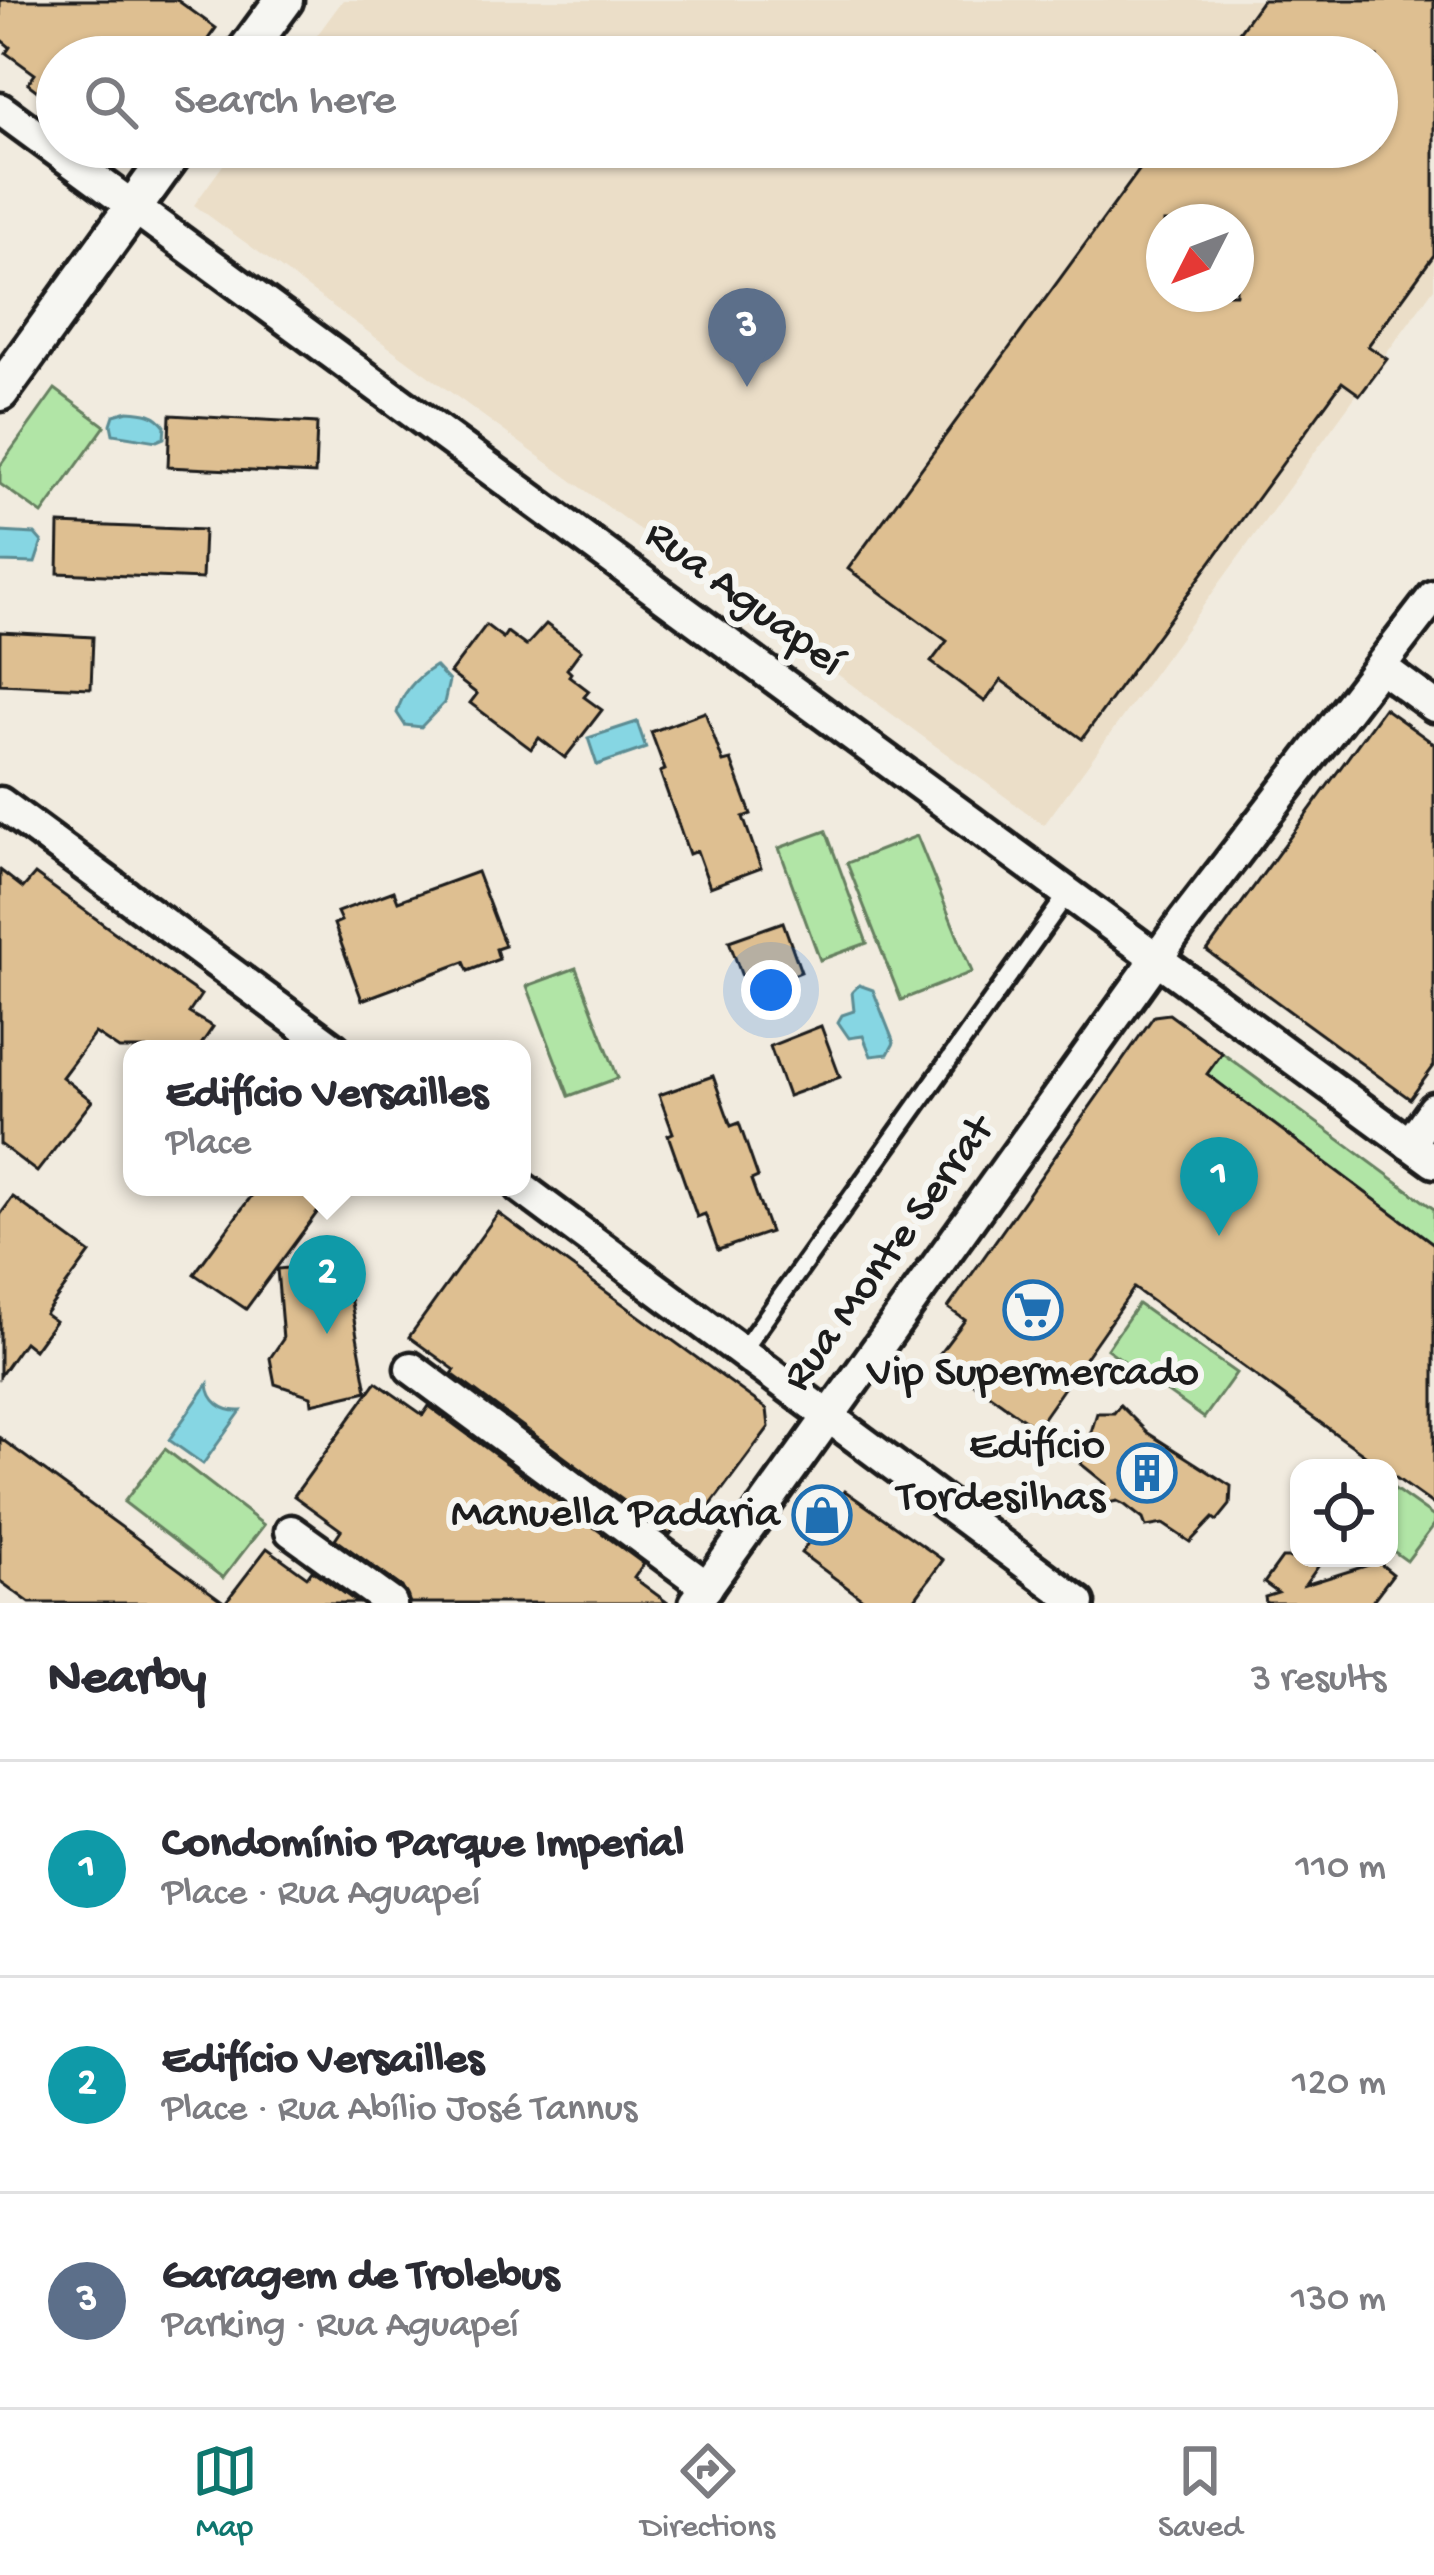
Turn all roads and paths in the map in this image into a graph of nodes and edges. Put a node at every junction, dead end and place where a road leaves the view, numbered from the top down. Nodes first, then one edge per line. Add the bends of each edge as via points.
1 (284, 0) edge
2 (257, 36) edge
3 (0, 109) edge
4 (36, 136) edge
5 (77, 168) edge
6 (161, 168) edge
7 (131, 209) junction
8 (0, 392) edge
9 (1434, 596) edge
10 (1382, 668) junction
11 (1434, 706) edge
12 (0, 803) edge
13 (1068, 893) junction
14 (1158, 959) junction
15 (322, 1040) edge
16 (1434, 1108) edge
17 (1422, 1153) edge
18 (531, 1195) edge
19 (742, 1352) junction
20 (411, 1368) dead end
21 (828, 1418) junction
22 (292, 1531) dead end
23 (701, 1595) edge
24 (391, 1603) edge
25 (1079, 1603) edge

1 - 2 street
3 - 4 street, Rua Aguapeí
5 - 7 street, Rua Aguapeí
6 - 7 street
7 - 8 street
7 - 13 street, Rua Aguapeí
9 - 10 street, Rua Monte Serrat
10 - 11 street
10 - 14 street, Rua Monte Serrat
12 - 15 street
13 - 14 street, Rua Aguapeí
13 - 19 lane
14 - 17 street, Rua Aguapeí
14 - 21 street, Rua Monte Serrat
16 - 17 street
18 - 19 street
19 - 21 street
20 - 23 street
21 - 23 street, Rua Monte Serrat
21 - 25 street
22 - 24 street

